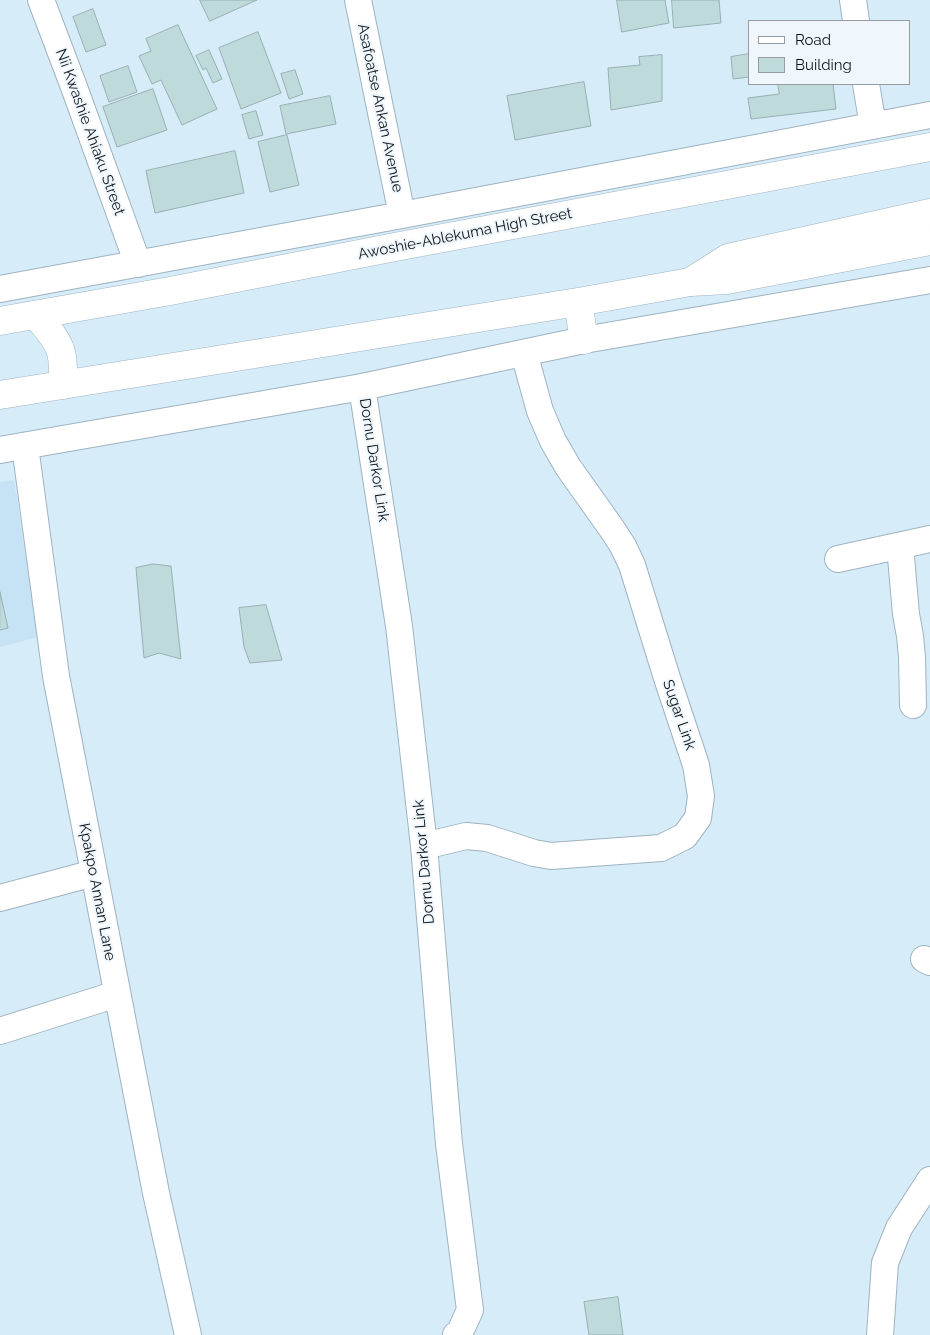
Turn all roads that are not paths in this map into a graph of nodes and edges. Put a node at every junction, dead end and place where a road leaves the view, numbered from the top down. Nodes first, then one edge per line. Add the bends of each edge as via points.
1 (40, 0) edge
2 (358, 0) edge
3 (852, 0) edge
4 (856, 20) edge
5 (866, 85) edge
6 (930, 115) edge
7 (874, 126) junction
8 (930, 146) edge
9 (930, 213) edge
10 (402, 215) junction
11 (930, 241) edge
12 (138, 264) junction
13 (930, 280) edge
14 (690, 282) junction
15 (0, 289) edge
16 (578, 302) junction
17 (36, 315) junction
18 (0, 321) edge
19 (584, 340) junction
20 (524, 353) junction
21 (63, 385) junction
22 (362, 387) junction
23 (0, 395) edge
24 (25, 446) junction
25 (0, 450) edge
26 (930, 539) edge
27 (900, 546) junction
28 (838, 559) dead end
29 (913, 705) dead end
30 (424, 846) junction
31 (94, 873) junction
32 (0, 898) edge
33 (117, 994) junction
34 (0, 1031) edge
35 (930, 1180) edge
36 (887, 1331) edge
37 (188, 1335) edge
38 (456, 1335) edge

1 - 12 street, Nii Kwashie Ahiaku Street
2 - 10 street, Asafoatse Ankan Avenue
3 - 4 street
5 - 7 street
6 - 7 street, Awoshie-Ablekuma High Street
7 - 10 street, Awoshie-Ablekuma High Street
8 - 17 main road, Awoshie-Ablekuma High Street
9 - 14 main road via 728,258
10 - 12 street, Awoshie-Ablekuma High Street
11 - 14 main road via 727,280
12 - 15 street, Awoshie-Ablekuma High Street
13 - 19 street
14 - 16 main road
16 - 19 main road
16 - 21 main road
17 - 18 main road, Awoshie-Ablekuma High Street
17 - 21 main road via 61,350
19 - 20 street
20 - 22 street
20 - 30 street, Sugar Link via 540,411 553,441 623,546 632,565 696,765 701,796 698,818 685,836 661,848 551,856 487,838 466,836
21 - 23 main road
22 - 24 street
22 - 30 street, Dornu Darkor Link via 399,626
24 - 25 street
24 - 31 street, Kpakpo Annan Lane via 56,676
26 - 27 street
27 - 28 street
27 - 29 street via 912,658
30 - 38 street, Dornu Darkor Link via 449,1144 470,1310
31 - 32 street
31 - 33 street, Kpakpo Annan Lane
33 - 34 street
33 - 37 street, Kpakpo Annan Lane
35 - 36 street via 899,1228 885,1263

